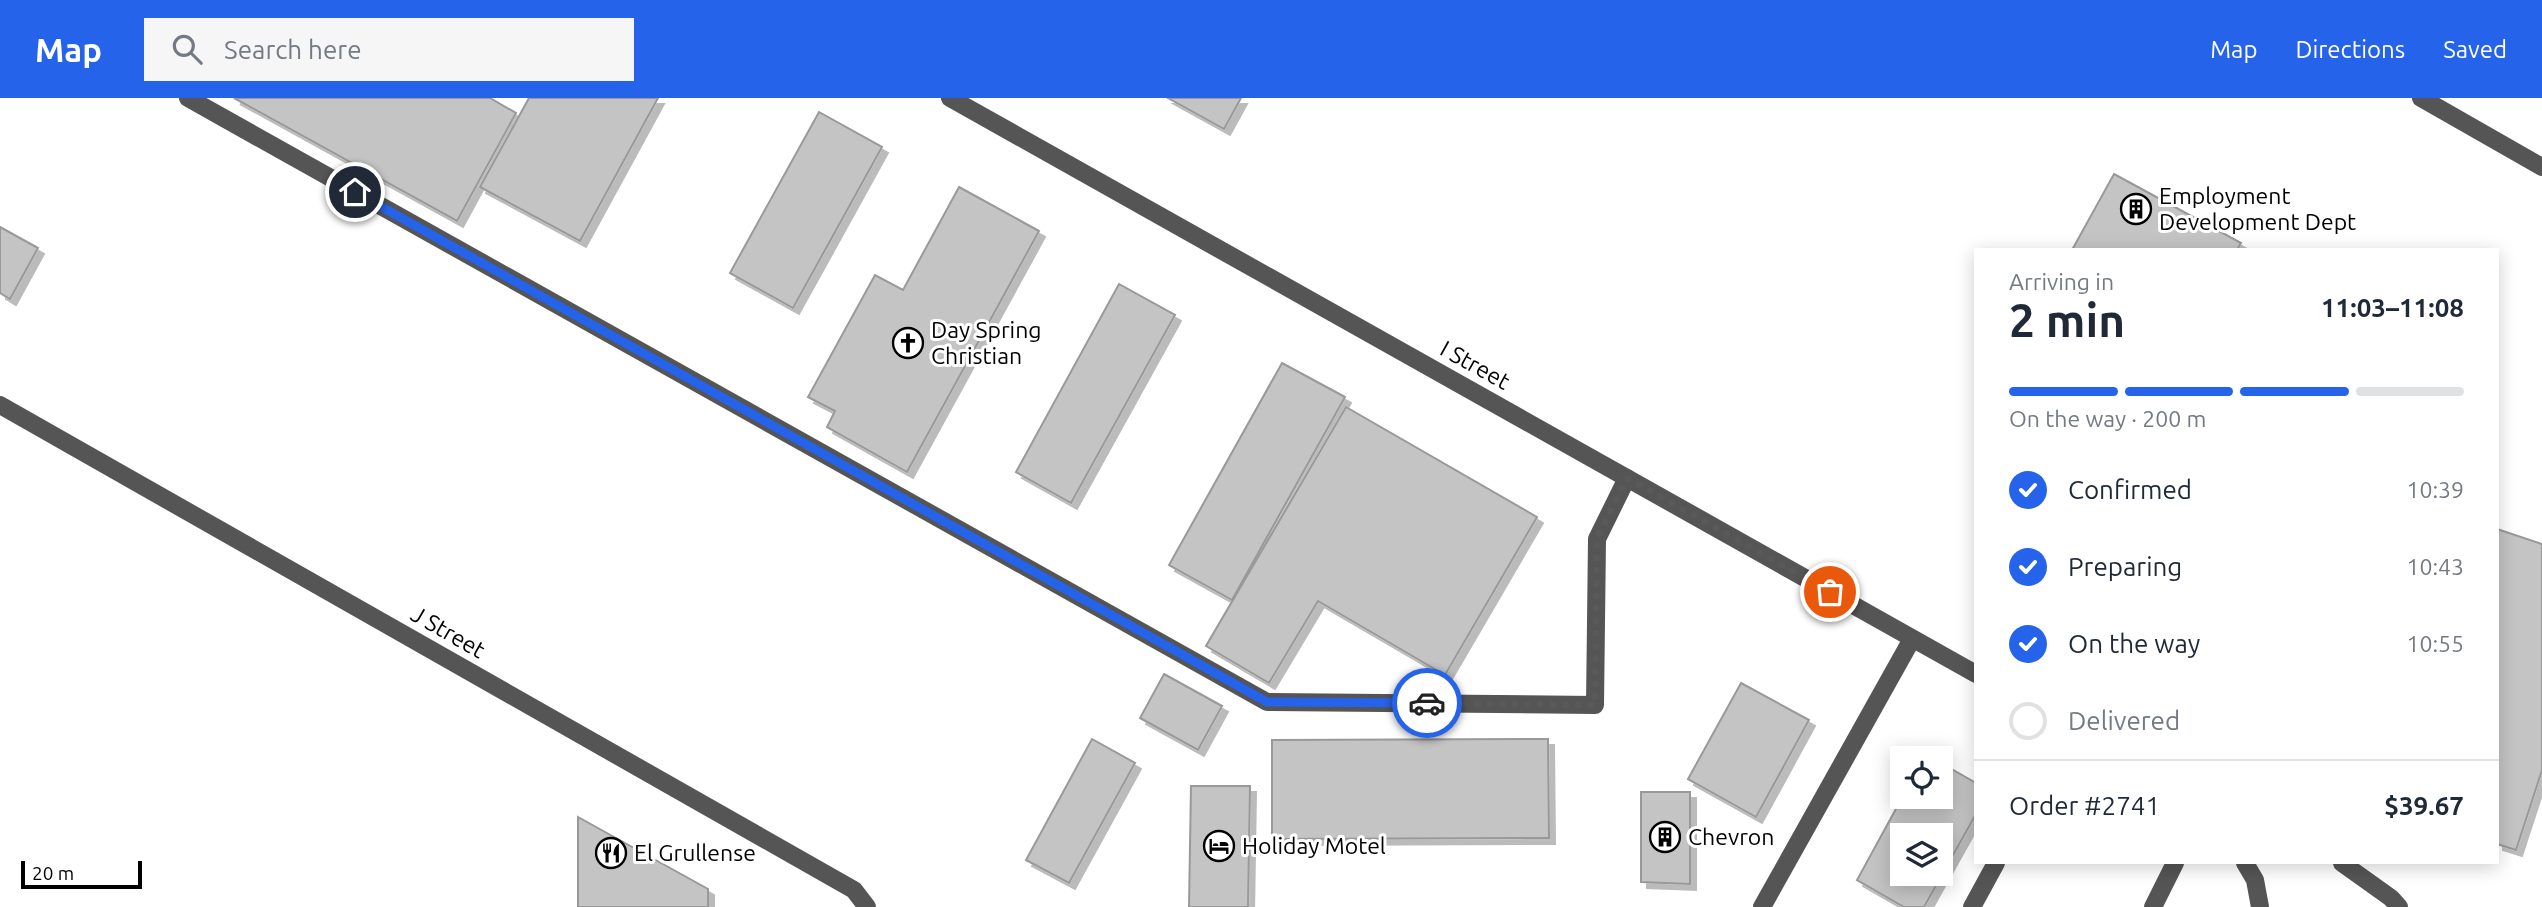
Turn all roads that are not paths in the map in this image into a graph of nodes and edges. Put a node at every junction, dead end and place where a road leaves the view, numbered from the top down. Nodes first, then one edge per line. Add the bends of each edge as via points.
1 (188, 98) edge
2 (950, 98) edge
3 (2421, 98) edge
4 (2542, 167) edge
5 (0, 405) edge
6 (1627, 478) junction
7 (1912, 639) junction
8 (1974, 673) edge
9 (1995, 864) edge
10 (2174, 864) edge
11 (2246, 864) edge
12 (2344, 864) edge
13 (867, 907) edge
14 (1762, 907) edge
15 (1972, 907) edge
16 (2153, 907) edge
17 (2260, 907) edge
18 (2399, 907) edge

1 - 6 street via 1267,702 1595,705 1597,538
2 - 6 street, I Street
3 - 4 street
5 - 13 street, J Street via 842,884
6 - 7 street, I Street
7 - 8 street, I Street
7 - 14 street
9 - 15 street
10 - 16 street
11 - 17 street via 2255,880
12 - 18 street

